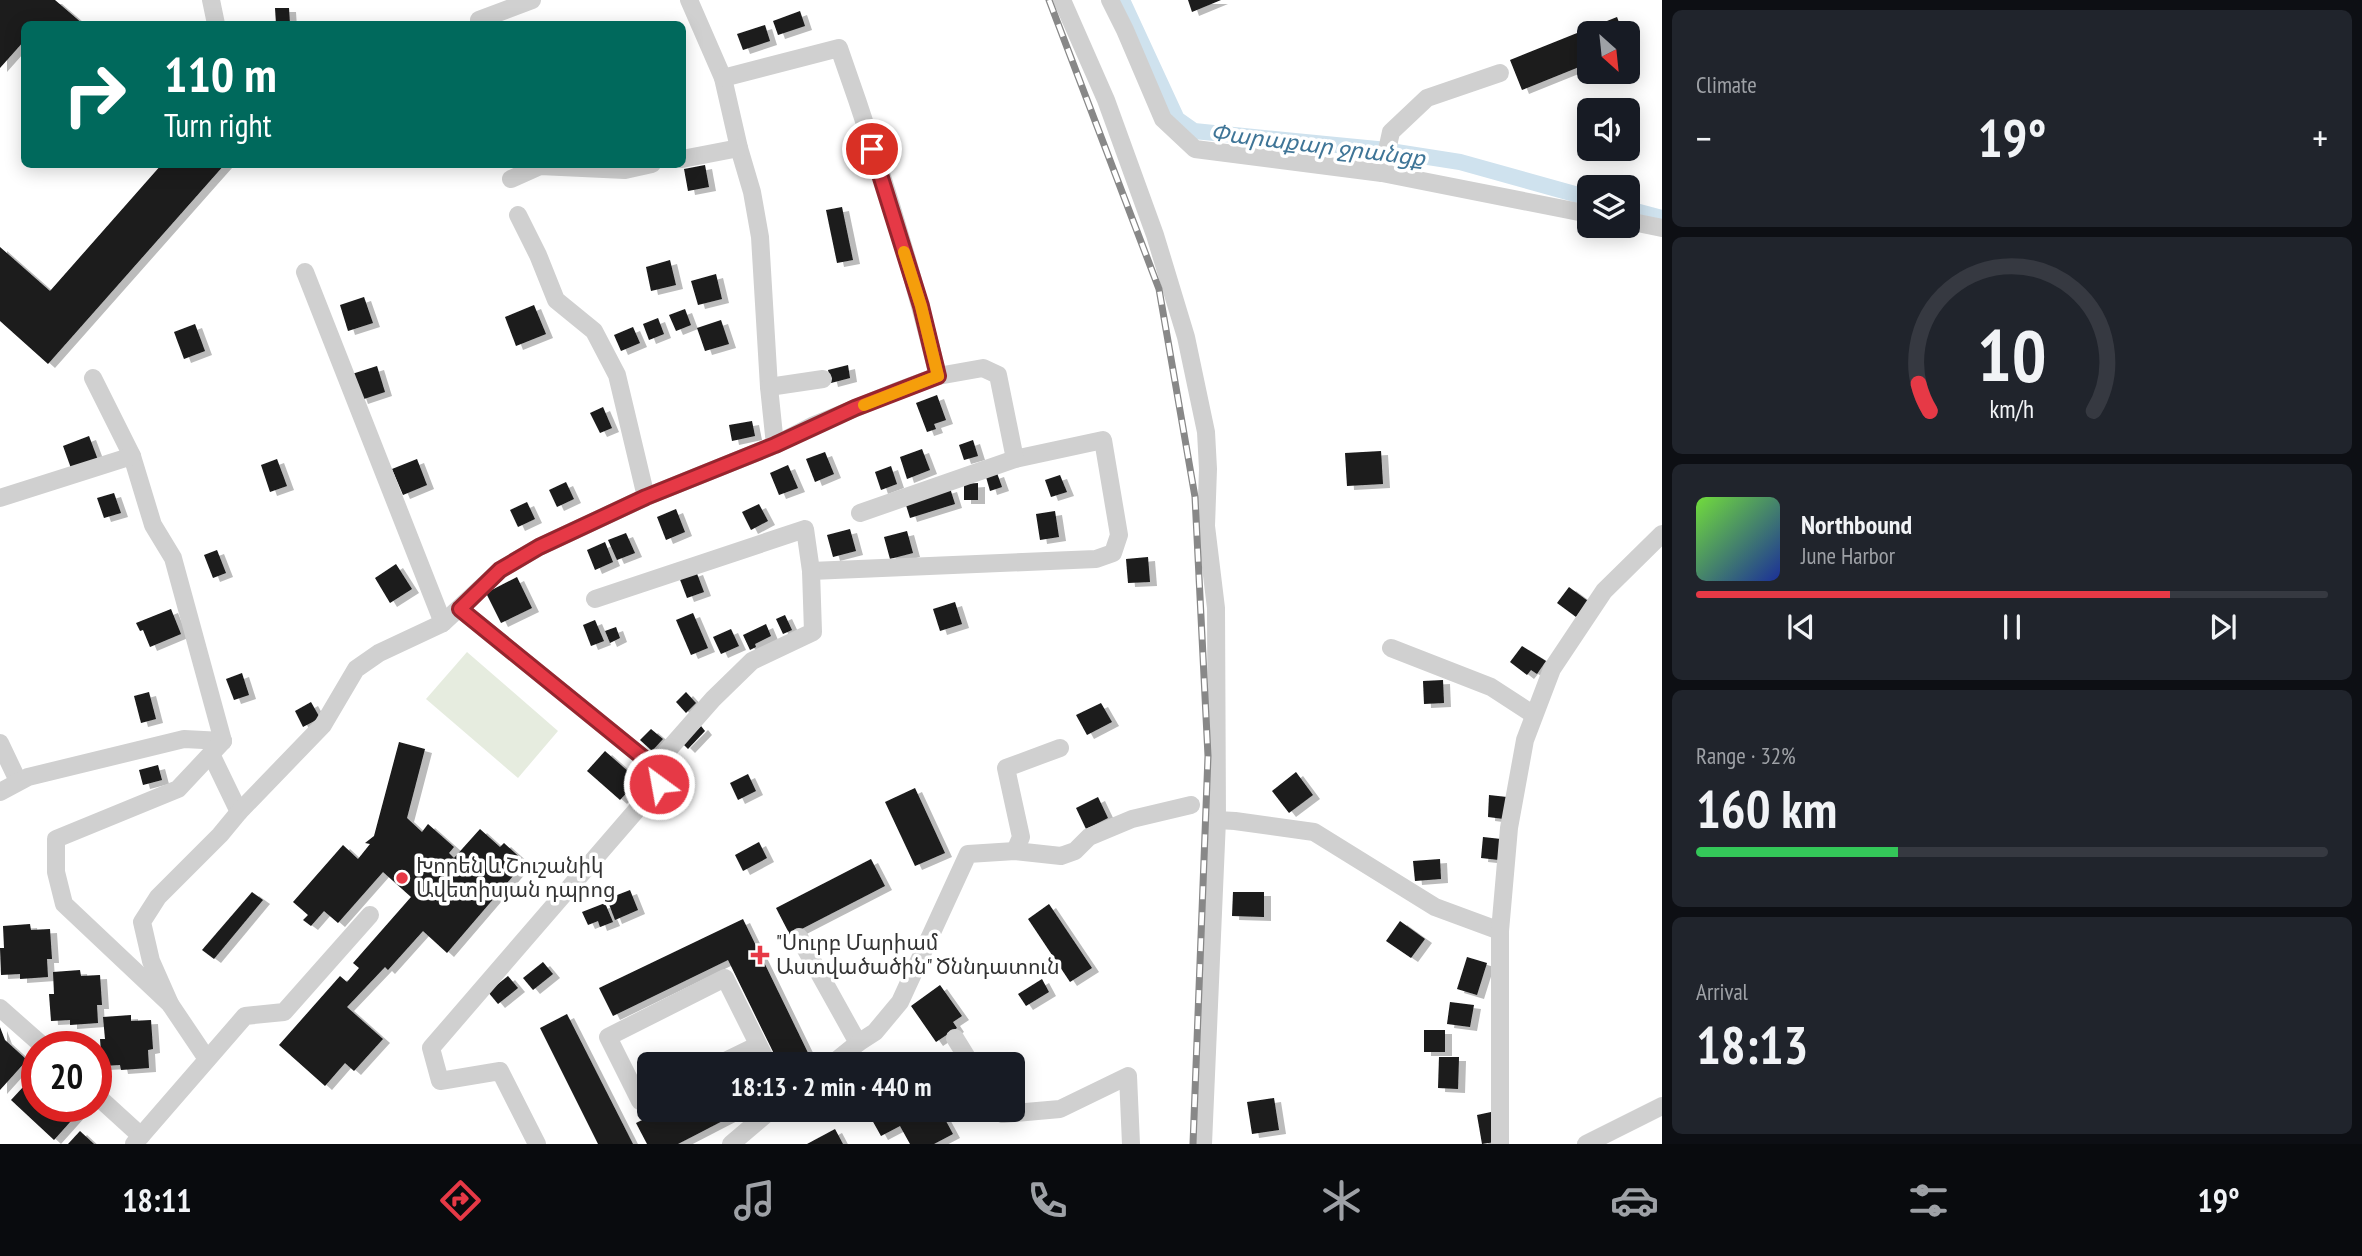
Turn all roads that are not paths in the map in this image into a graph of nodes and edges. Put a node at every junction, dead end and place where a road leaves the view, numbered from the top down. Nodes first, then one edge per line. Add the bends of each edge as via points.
1 (211, 0) edge
2 (532, 0) edge
3 (688, 0) edge
4 (1062, 0) edge
5 (1110, 0) edge
6 (479, 20) dead end
7 (215, 21) edge
8 (1500, 73) dead end
9 (723, 78) junction
10 (738, 148) junction
11 (686, 158) edge
12 (536, 168) edge
13 (582, 168) edge
14 (634, 168) edge
15 (1382, 173) junction
16 (511, 179) dead end
17 (1577, 212) edge
18 (518, 215) dead end
19 (1640, 223) edge
20 (1662, 228) edge
21 (305, 272) dead end
22 (938, 376) junction
23 (93, 377) dead end
24 (823, 379) dead end
25 (768, 387) junction
26 (775, 445) junction
27 (132, 456) junction
28 (1015, 460) junction
29 (646, 497) junction
30 (0, 498) edge
31 (860, 513) dead end
32 (1662, 534) edge
33 (811, 571) junction
34 (595, 599) dead end
35 (460, 609) junction
36 (443, 623) junction
37 (1391, 648) dead end
38 (1534, 715) junction
39 (0, 743) edge
40 (217, 747) junction
41 (1060, 748) dead end
42 (657, 769) junction
43 (18, 781) junction
44 (0, 792) edge
45 (1191, 805) dead end
46 (239, 812) junction
47 (1217, 820) junction
48 (1015, 851) junction
49 (370, 915) dead end
50 (1500, 931) junction
51 (799, 937) dead end
52 (170, 1004) junction
53 (0, 1008) edge
54 (26, 1031) edge
55 (955, 1038) dead end
56 (858, 1043) junction
57 (758, 1045) junction
58 (744, 1052) edge
59 (762, 1052) edge
60 (847, 1052) edge
61 (964, 1052) edge
62 (207, 1059) junction
63 (637, 1095) edge
64 (1662, 1106) edge
65 (1025, 1112) edge
66 (112, 1113) edge
67 (757, 1122) edge
68 (137, 1140) edge
69 (537, 1144) edge
70 (731, 1144) edge
71 (1131, 1144) edge
72 (1203, 1144) edge
73 (1500, 1144) edge
74 (1586, 1144) edge

1 - 7 street
2 - 6 street
3 - 9 street
4 - 47 street via 1106,100 1155,235 1206,432 1206,526 1216,608
5 - 15 street via 1163,119 1195,149
8 - 15 street via 1427,98 1391,132
9 - 10 street
9 - 22 street via 839,48 921,306
10 - 11 street
10 - 25 street via 760,237
12 - 16 street
13 - 14 street
15 - 17 street
18 - 29 street via 556,300 594,331 617,375
19 - 20 street
21 - 36 street
22 - 26 street
22 - 28 street via 983,368 998,375
23 - 27 street
24 - 25 street
25 - 26 street
26 - 29 street
27 - 30 street
27 - 40 street via 153,525 173,558
28 - 31 street
28 - 33 street via 1103,440 1119,535 1113,553 1096,559
29 - 35 street via 500,570
32 - 38 street via 1604,591 1552,669
33 - 34 street via 805,529
33 - 42 street via 813,632 752,661 661,758
35 - 36 street
35 - 42 street
36 - 46 street via 356,669 323,725
37 - 38 street via 1491,687
38 - 50 street via 1524,740 1508,828
39 - 43 street
40 - 43 street via 184,739
40 - 46 street
40 - 52 street via 178,789 56,839 56,872 64,904
41 - 48 street via 1006,768 1021,837
42 - 69 street via 659,784 431,1048 440,1081 500,1070
43 - 44 street
45 - 48 street via 1132,819 1089,837 1061,856
46 - 52 street via 158,897 142,922 151,961
47 - 50 street via 1314,832 1435,907
47 - 72 street
48 - 56 street via 968,854 900,1002 875,1032
49 - 62 street via 284,1012 245,1016
50 - 73 street
51 - 56 street
52 - 62 street
53 - 54 street
55 - 61 street
56 - 60 street
57 - 58 street
57 - 59 street
57 - 63 street via 725,978 608,1037
62 - 68 street
64 - 74 street
65 - 71 street via 1060,1109 1128,1076
66 - 68 street
67 - 70 street

